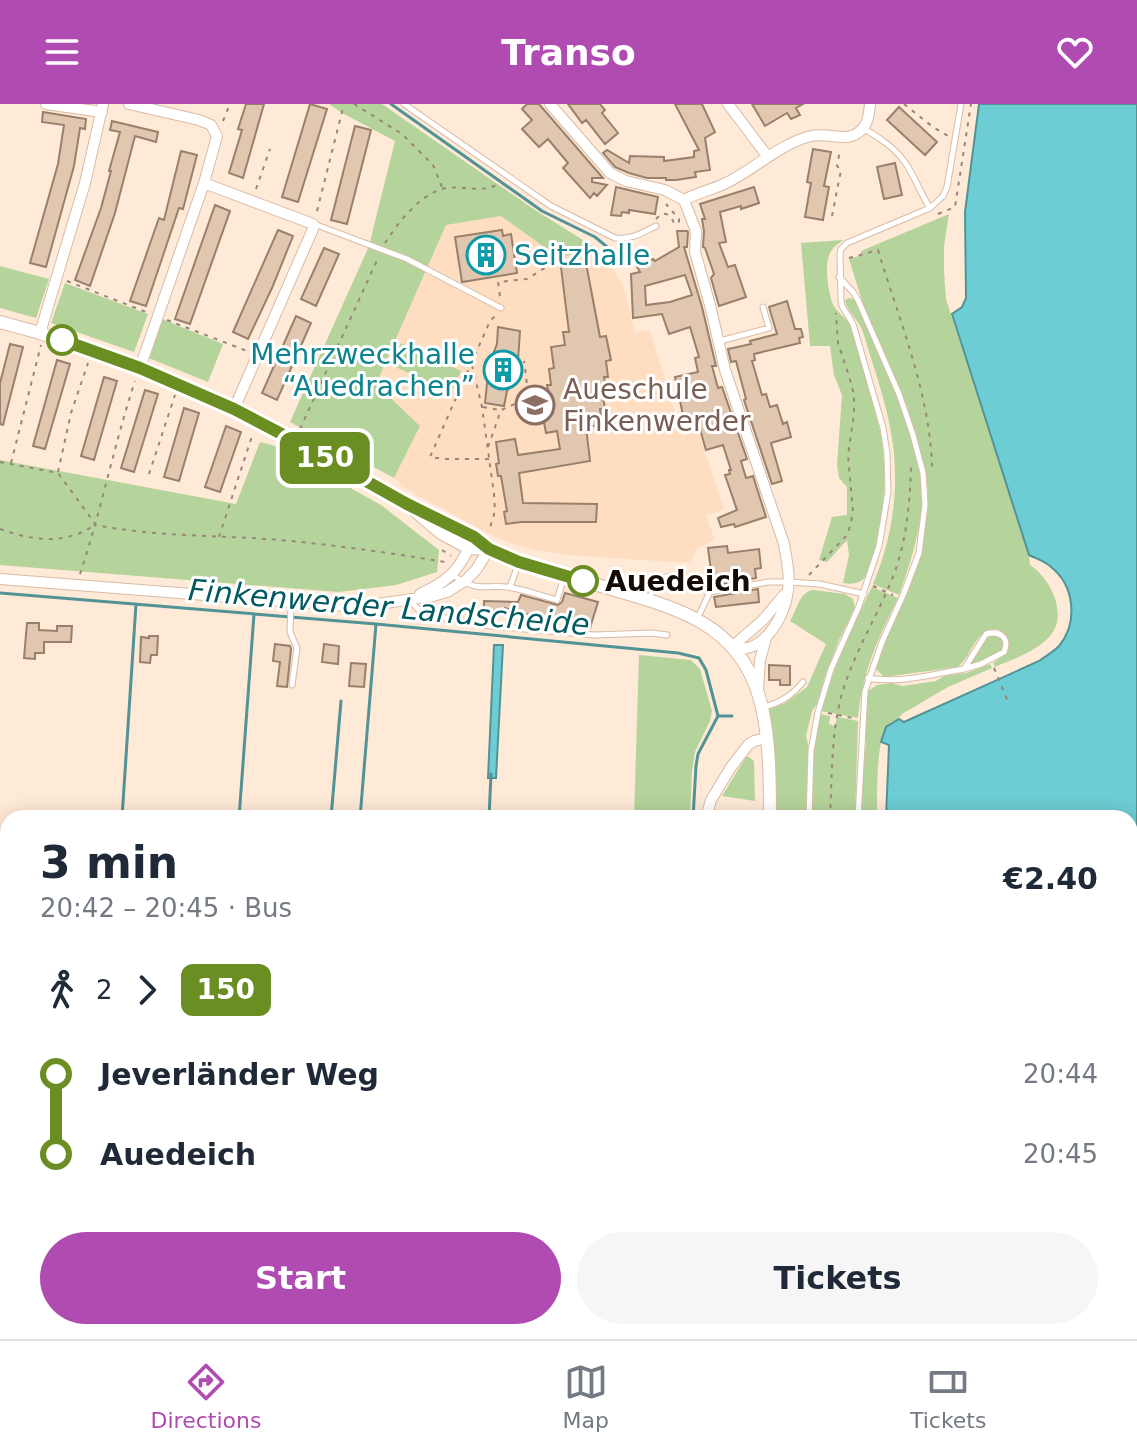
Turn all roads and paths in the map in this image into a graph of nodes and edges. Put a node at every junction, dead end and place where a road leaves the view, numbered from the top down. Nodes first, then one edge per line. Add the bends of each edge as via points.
1 (46, 104) edge
2 (129, 104) edge
3 (230, 104) edge
4 (344, 104) edge
5 (354, 104) edge
6 (404, 104) edge
7 (550, 104) edge
8 (728, 104) edge
9 (870, 104) edge
10 (904, 104) edge
11 (961, 104) edge
12 (102, 108) edge
13 (863, 128) junction
14 (217, 136) junction
15 (842, 137) junction
16 (955, 140) junction
17 (270, 149) dead end
18 (768, 157) junction
19 (502, 179) dead end
20 (204, 183) junction
21 (442, 188) junction
22 (252, 199) junction
23 (684, 200) junction
24 (663, 201) dead end
25 (930, 208) junction
26 (832, 216) dead end
27 (313, 224) junction
28 (656, 226) joint
29 (382, 248) junction
30 (849, 258) dead end
31 (839, 277) junction
32 (841, 300) junction
33 (763, 307) dead end
34 (501, 308) dead end
35 (0, 322) edge
36 (40, 333) junction
37 (719, 341) junction
38 (92, 351) junction
39 (524, 361) dead end
40 (140, 368) junction
41 (179, 384) junction
42 (482, 407) junction
43 (234, 409) junction
44 (501, 410) junction
45 (258, 422) junction
46 (295, 441) junction
47 (488, 448) junction
48 (489, 459) junction
49 (0, 462) edge
50 (10, 464) junction
51 (911, 464) dead end
52 (58, 473) junction
53 (149, 474) dead end
54 (932, 475) dead end
55 (407, 504) junction
56 (96, 525) junction
57 (0, 529) edge
58 (488, 535) dead end
59 (219, 538) junction
60 (469, 548) junction
61 (489, 549) junction
62 (519, 562) junction
63 (461, 563) junction
64 (453, 575) junction
65 (564, 575) junction
66 (78, 578) dead end
67 (0, 579) edge
68 (789, 582) junction
69 (805, 582) junction
70 (463, 583) junction
71 (510, 587) junction
72 (875, 587) dead end
73 (710, 592) junction
74 (887, 592) junction
75 (864, 594) junction
76 (408, 599) junction
77 (649, 600) junction
78 (291, 608) junction
79 (698, 618) junction
80 (667, 635) dead end
81 (766, 635) junction
82 (732, 647) junction
83 (994, 668) dead end
84 (964, 669) junction
85 (868, 678) junction
86 (803, 682) dead end
87 (292, 685) dead end
88 (758, 691) junction
89 (1009, 704) dead end
90 (762, 707) junction
91 (836, 715) junction
92 (858, 719) dead end
93 (766, 738) junction
94 (708, 810) edge
95 (770, 810) edge
96 (809, 810) edge
97 (830, 810) edge
98 (858, 810) edge

1 - 12 street
2 - 14 street via 199,120 211,125
3 - 14 path
4 - 27 path
5 - 21 path via 402,134 433,165
6 - 28 lane via 551,206 615,238 632,238
7 - 23 street via 610,173
8 - 18 street
9 - 13 street
10 - 16 path
11 - 16 lane
12 - 36 street
13 - 15 street
13 - 25 lane via 905,162
14 - 20 street
15 - 18 street via 810,136
15 - 26 path
16 - 25 lane via 947,187
17 - 22 path
18 - 23 street via 726,183
19 - 21 path via 488,189
20 - 22 street
20 - 40 street
21 - 29 path via 397,225
22 - 27 street
23 - 37 street via 696,231 697,265
24 - 28 path via 679,223 661,214
25 - 31 lane via 844,245
27 - 29 lane
27 - 43 street
29 - 34 lane
29 - 46 path
30 - 54 path via 878,250 924,405
31 - 32 lane
31 - 85 lane via 858,300 899,394 923,473 919,553
32 - 69 path via 835,313 838,343 854,395 848,455 853,513 848,534
32 - 75 lane via 874,393 887,453 884,525
33 - 37 lane via 769,328
35 - 36 street
36 - 38 street
36 - 50 path via 41,348
37 - 68 street via 784,544
38 - 40 street
38 - 52 path
39 - 44 path via 526,393 519,403
40 - 41 street
40 - 56 path
41 - 43 street
41 - 53 path
42 - 44 path
42 - 47 path
42 - 48 path via 471,364 430,457
43 - 45 street
44 - 47 path
45 - 46 street
45 - 59 path
46 - 55 street
47 - 48 path
48 - 58 path via 495,511
49 - 50 path
50 - 52 path
51 - 74 path via 905,532
52 - 56 path
55 - 60 street
55 - 61 street
56 - 57 path via 63,539
56 - 59 path
56 - 66 path
59 - 63 path via 279,540
60 - 61 street
60 - 63 street
61 - 62 street
61 - 70 street
62 - 65 street
62 - 71 lane
63 - 64 street
64 - 70 lane
64 - 76 street
65 - 71 lane via 557,600
65 - 77 street
67 - 78 street
68 - 69 lane
68 - 73 lane
68 - 81 street via 785,605
68 - 82 street via 772,612
69 - 75 lane
70 - 71 lane
70 - 76 street via 447,592
72 - 74 path
73 - 77 lane via 669,576 656,580
73 - 79 lane
74 - 91 path
75 - 96 lane via 834,659 814,726
76 - 78 street via 358,607
76 - 80 lane via 420,611 490,626
77 - 79 street
78 - 87 lane via 290,632 297,648
79 - 82 street
81 - 82 street via 750,649
81 - 88 street
82 - 88 street
83 - 89 path
84 - 84 lane via 1001,655 1004,637 986,634
84 - 85 lane via 896,680
85 - 98 lane
86 - 90 lane via 784,700
88 - 90 street
90 - 93 street
91 - 92 path
91 - 97 path
93 - 94 street via 748,745
93 - 95 street

